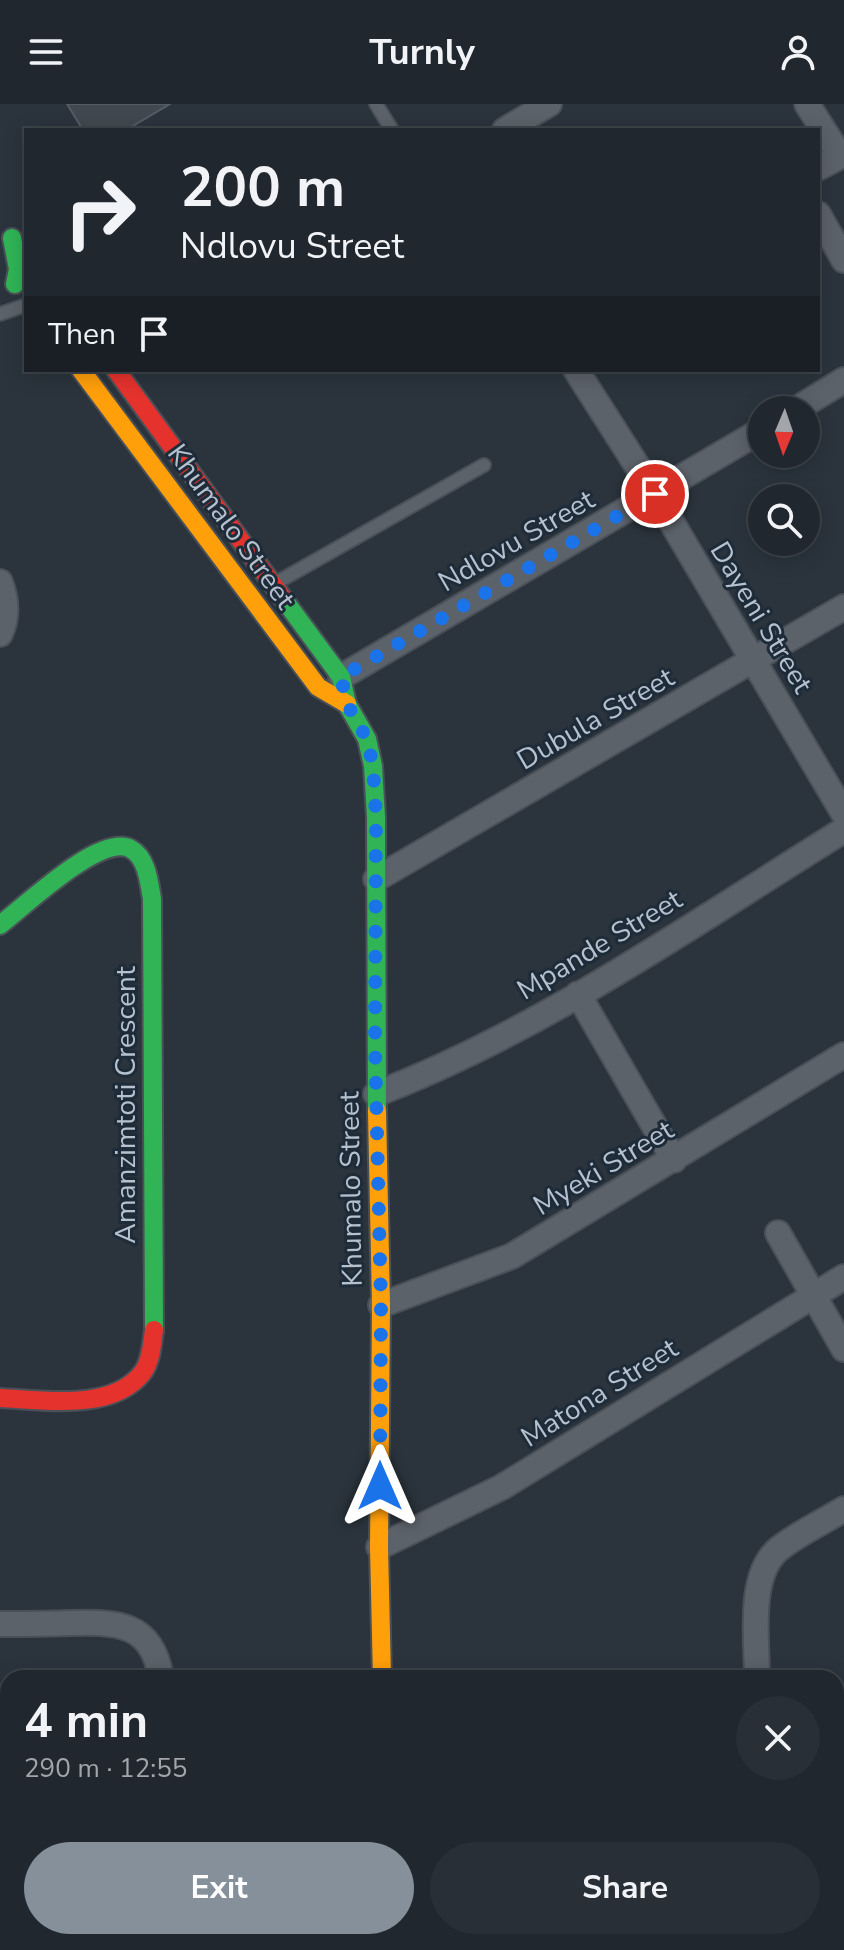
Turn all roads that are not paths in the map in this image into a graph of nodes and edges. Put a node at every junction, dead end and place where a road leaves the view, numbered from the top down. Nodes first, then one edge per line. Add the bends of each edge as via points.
1 (376, 104) edge
2 (549, 104) edge
3 (807, 104) edge
4 (391, 128) edge
5 (508, 128) edge
6 (842, 155) edge
7 (820, 167) edge
8 (820, 218) edge
9 (6, 231) edge
10 (24, 254) edge
11 (844, 260) edge
12 (0, 264) edge
13 (21, 291) edge
14 (24, 306) edge
15 (0, 314) edge
16 (82, 372) edge
17 (117, 372) edge
18 (577, 372) edge
19 (844, 380) edge
20 (818, 396) edge
21 (748, 438) edge
22 (484, 465) dead end
23 (655, 494) junction
24 (0, 582) edge
25 (273, 585) junction
26 (251, 598) junction
27 (844, 607) edge
28 (0, 634) edge
29 (753, 662) junction
30 (341, 677) junction
31 (347, 704) junction
32 (844, 814) edge
33 (844, 830) edge
34 (376, 879) junction
35 (0, 925) edge
36 (578, 994) junction
37 (844, 1055) edge
38 (376, 1094) junction
39 (674, 1160) junction
40 (778, 1233) dead end
41 (844, 1277) edge
42 (813, 1295) junction
43 (381, 1305) junction
44 (844, 1349) edge
45 (0, 1398) edge
46 (844, 1509) edge
47 (379, 1547) junction
48 (0, 1624) edge
49 (159, 1670) edge
50 (382, 1670) edge
51 (757, 1670) edge

1 - 4 lane
2 - 5 street
3 - 6 street
6 - 7 street
8 - 11 street
9 - 10 street
9 - 13 street
12 - 13 street
14 - 15 lane
16 - 26 street, Khumalo Street
17 - 25 street, Khumalo Street
18 - 23 street, Dayeni Street
19 - 20 street
21 - 23 street, Ndlovu Street
22 - 25 lane
23 - 29 street, Dayeni Street
23 - 30 street, Ndlovu Street
24 - 28 street via 6,613
25 - 26 lane
25 - 30 street, Khumalo Street
26 - 31 street, Khumalo Street via 318,687
27 - 29 street, Dubula Street
29 - 32 street, Dayeni Street
29 - 34 street, Dubula Street
30 - 31 street, Khumalo Street
31 - 34 street, Khumalo Street via 367,739 373,766
33 - 36 street, Mpande Street
34 - 38 street, Khumalo Street
35 - 45 street, Amanzimtoti Crescent via 105,847 133,850 144,862 152,899 150,1354 143,1371 115,1392 75,1399
36 - 38 street, Mpande Street via 454,1063
36 - 39 street
37 - 39 street, Myeki Street
38 - 43 street, Khumalo Street
39 - 43 street, Myeki Street via 512,1256
40 - 42 street
41 - 42 street, Matona Street
42 - 44 street
42 - 47 street, Matona Street via 502,1487
43 - 47 street, Khumalo Street
46 - 51 street via 779,1548 765,1564 757,1606
47 - 50 street, Khumalo Street
48 - 49 street via 110,1622 144,1637

